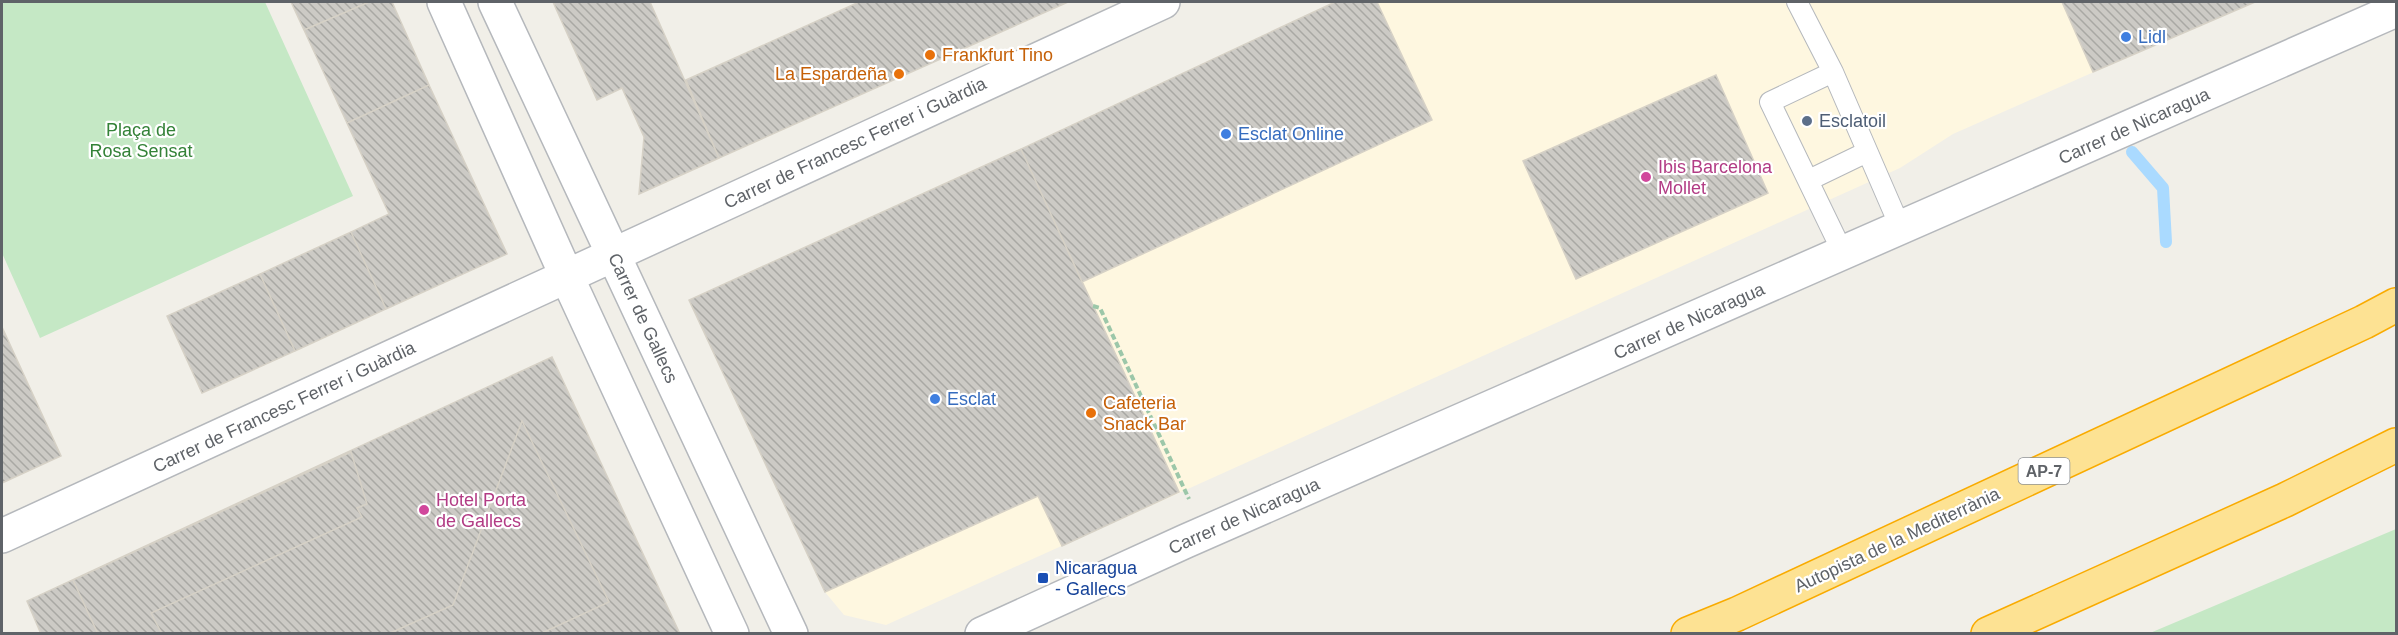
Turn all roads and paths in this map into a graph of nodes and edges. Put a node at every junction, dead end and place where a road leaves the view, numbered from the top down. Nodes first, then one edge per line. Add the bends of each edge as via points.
1 (444, 2) edge
2 (495, 2) edge
3 (1163, 2) edge
4 (1797, 2) edge
5 (2397, 10) edge
6 (1833, 72) junction
7 (1867, 152) junction
8 (1809, 180) junction
9 (1900, 229) junction
10 (1843, 253) junction
11 (613, 254) junction
12 (567, 277) junction
13 (2397, 304) edge
14 (1093, 306) dead end
15 (2397, 445) edge
16 (1189, 500) dead end
17 (2, 536) edge
18 (732, 633) edge
19 (791, 633) edge
20 (982, 633) edge
21 (1688, 633) edge
22 (1988, 633) edge

1 - 12 street
2 - 11 street, Carrer de Gallecs
3 - 11 street, Carrer de Francesc Ferrer i Guàrdia
4 - 6 lane
5 - 9 street, Carrer de Nicaragua
6 - 7 lane
6 - 8 lane via 1770,102
7 - 8 lane
7 - 9 lane
8 - 10 lane
9 - 10 street, Carrer de Nicaragua
10 - 20 street, Carrer de Nicaragua
11 - 12 street, Carrer de Francesc Ferrer i Guàrdia
11 - 19 street, Carrer de Gallecs
12 - 17 street, Carrer de Francesc Ferrer i Guàrdia
12 - 18 street
13 - 21 highway, Autopista de la Mediterrània / AP-7 via 1769,599
14 - 16 path via 1100,308
15 - 22 highway via 2285,500

